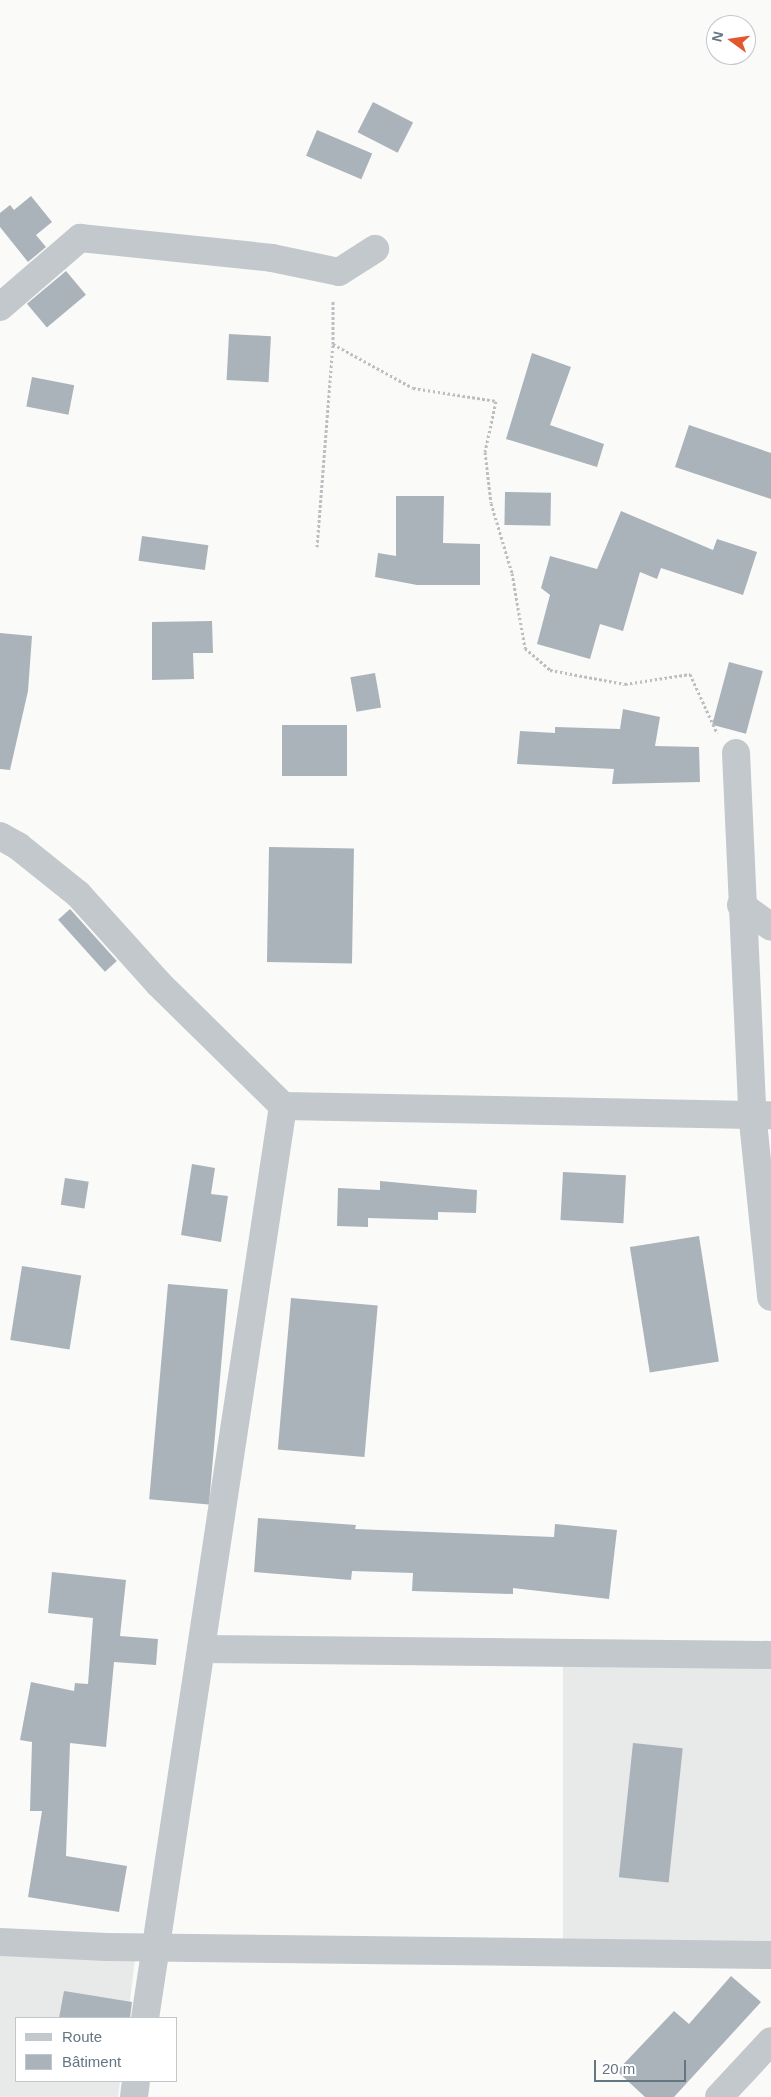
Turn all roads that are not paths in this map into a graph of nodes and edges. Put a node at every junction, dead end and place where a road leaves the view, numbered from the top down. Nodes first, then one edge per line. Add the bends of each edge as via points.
1 (376, 249) dead end
2 (0, 307) edge
3 (736, 753) road end
4 (0, 836) edge
5 (741, 905) junction
6 (771, 927) edge
7 (283, 1106) junction
8 (762, 1114) edge
9 (771, 1297) edge
10 (201, 1649) junction
11 (771, 1655) edge
12 (0, 1942) edge
13 (155, 1948) junction
14 (771, 1955) edge
15 (145, 2017) edge
16 (771, 2041) edge
17 (136, 2082) edge
18 (134, 2097) edge
19 (719, 2097) edge

1 - 2 street via 339,272 272,258 80,238
3 - 5 street
4 - 7 street via 18,846 78,894 158,982
5 - 6 street
5 - 8 street
7 - 8 street
7 - 10 street
8 - 9 street
10 - 11 street
10 - 13 street
12 - 13 street
13 - 14 street
13 - 15 street
16 - 19 street
17 - 18 street

